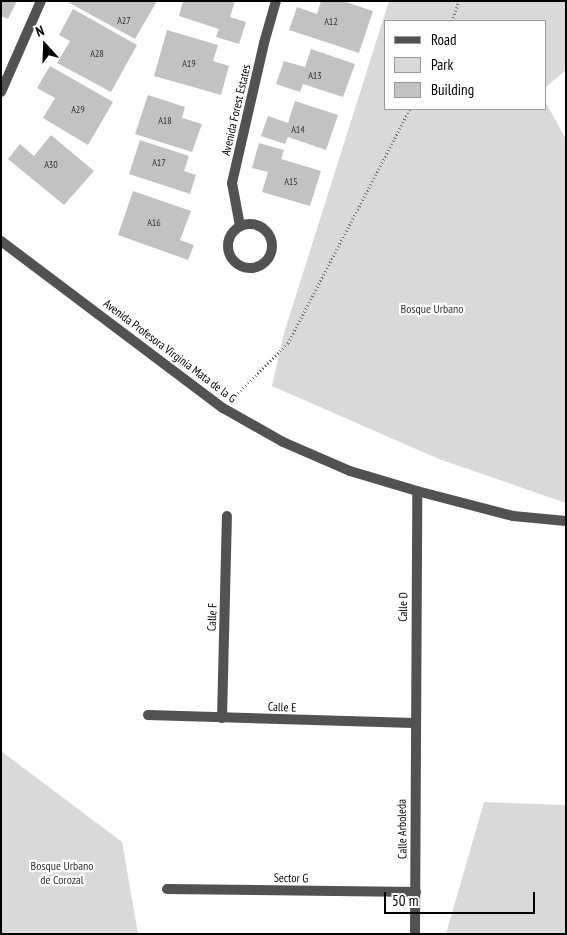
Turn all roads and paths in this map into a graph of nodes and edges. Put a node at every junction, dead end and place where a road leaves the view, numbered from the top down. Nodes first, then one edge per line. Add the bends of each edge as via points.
1 (41, 1) edge
2 (276, 1) edge
3 (458, 1) edge
4 (452, 20) edge
5 (1, 92) edge
6 (409, 110) edge
7 (240, 226) junction
8 (1, 241) edge
9 (223, 408) junction
10 (417, 491) junction
11 (227, 516) dead end
12 (566, 521) edge
13 (148, 715) dead end
14 (222, 718) junction
15 (414, 723) junction
16 (167, 889) dead end
17 (416, 892) junction
18 (415, 934) edge

1 - 5 street
2 - 7 street, Avenida Forest Estates via 232,183
3 - 4 path
6 - 9 path via 288,343
7 - 7 street via 229,236 230,257 241,267 263,264 271,252 267,232 254,224
8 - 9 street, Avenida Profesora Virginia Mata de la G
9 - 10 street, Avenida Profesora Virginia Mata de la G via 283,442 350,471
10 - 12 street, Avenida Profesora Virginia Mata de la G via 513,516
10 - 15 street, Calle D
11 - 14 street, Calle F
13 - 14 street, Calle E
14 - 15 street, Calle E
15 - 17 street, Calle Arboleda
16 - 17 street, Sector G
17 - 18 street, Calle Arboleda

